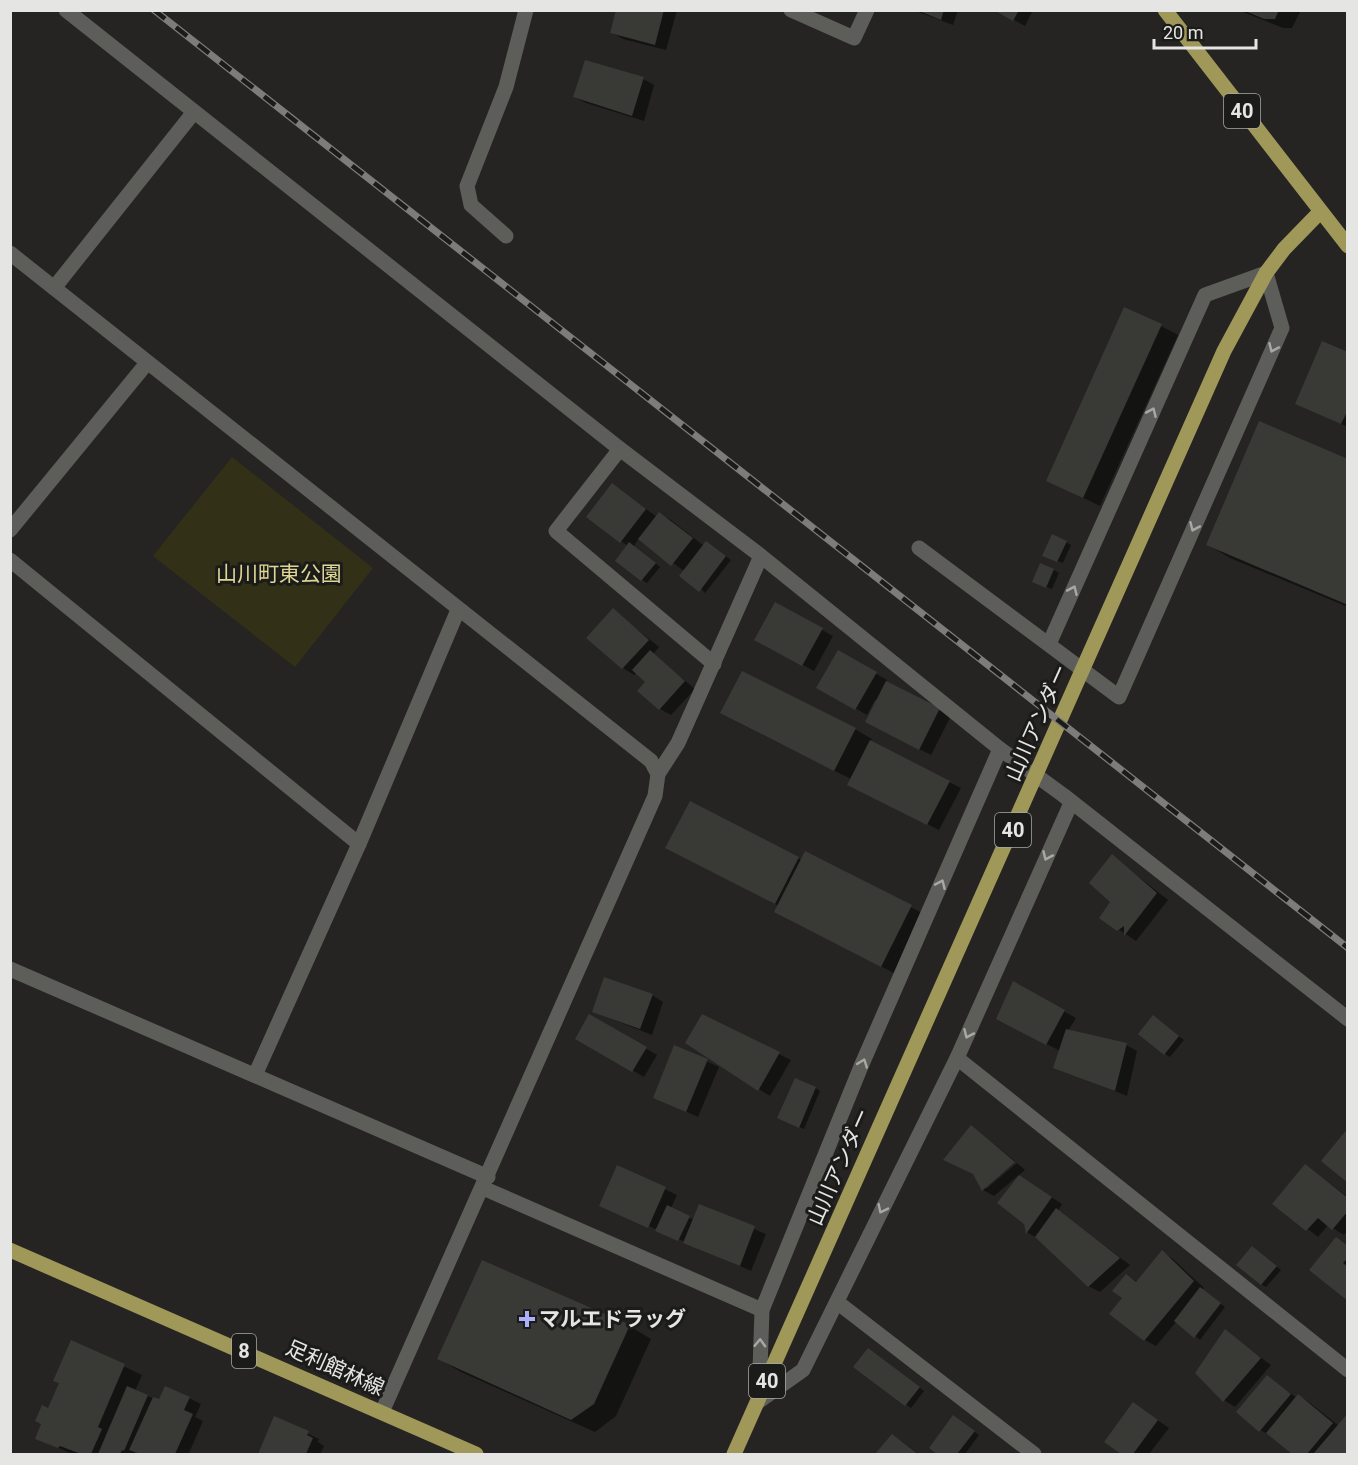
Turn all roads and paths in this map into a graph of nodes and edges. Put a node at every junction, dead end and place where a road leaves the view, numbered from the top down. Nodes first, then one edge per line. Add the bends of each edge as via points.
1 (66, 10) edge
2 (526, 10) edge
3 (792, 10) edge
4 (867, 10) edge
5 (1165, 10) edge
6 (194, 112) junction
7 (1319, 213) junction
8 (506, 236) dead end
9 (1347, 246) edge
10 (10, 253) edge
11 (1266, 273) junction
12 (54, 288) junction
13 (147, 363) junction
14 (620, 449) junction
15 (10, 530) edge
16 (919, 548) dead end
17 (761, 556) junction
18 (10, 560) edge
19 (458, 610) junction
20 (1054, 647) junction
21 (714, 664) junction
22 (1004, 752) junction
23 (658, 774) junction
24 (1067, 799) junction
25 (360, 844) junction
26 (10, 969) edge
27 (1347, 1019) edge
28 (957, 1058) junction
29 (256, 1073) junction
30 (485, 1182) junction
31 (10, 1250) edge
32 (837, 1302) junction
33 (762, 1310) junction
34 (1347, 1370) edge
35 (758, 1402) junction
36 (382, 1412) junction
37 (476, 1455) edge
38 (735, 1455) edge
39 (1034, 1455) edge

1 - 6 street
2 - 8 street via 506,87 467,186 471,205
3 - 4 street via 854,38
5 - 7 main road, 40
6 - 12 street
6 - 14 street
7 - 9 main road
7 - 11 main road, 40
10 - 12 street
20 -> 11 street via 1205,295
11 -> 20 street via 1282,328 1119,697
11 - 35 main road, 山川アンダー / 40 via 1224,351
12 - 13 street
13 - 15 street
13 - 19 street
14 - 17 street
14 - 21 street via 556,531
16 - 20 street
17 - 21 street
17 - 22 street
18 - 25 street
19 - 23 street via 651,761
19 - 25 street
21 - 23 street via 678,743
22 - 24 street
33 -> 22 street via 862,1064
23 - 30 street via 655,796
24 - 27 street
24 -> 28 street
25 - 29 street
26 - 29 street
28 -> 32 street
28 - 34 street
29 - 30 street
30 - 33 street
30 - 36 street
31 - 36 main road, 足利館林線 / 8
32 - 35 street via 803,1370
32 - 39 street
35 -> 33 street
35 - 38 main road, 40
36 - 37 main road, 足利館林線 / 8

